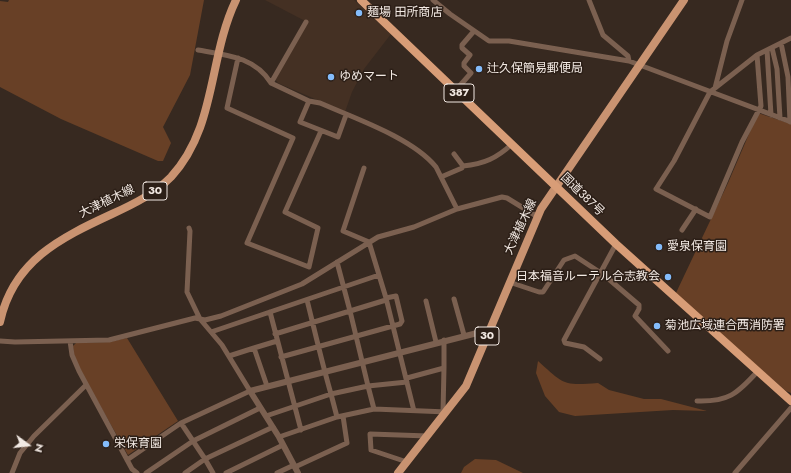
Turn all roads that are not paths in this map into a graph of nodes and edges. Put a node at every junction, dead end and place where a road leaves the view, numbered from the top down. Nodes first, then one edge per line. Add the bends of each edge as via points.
1 (236, 0) edge
2 (361, 0) edge
3 (433, 0) edge
4 (589, 0) edge
5 (684, 0) edge
6 (742, 0) edge
7 (306, 22) dead end
8 (474, 31) junction
9 (791, 38) edge
10 (781, 43) junction
11 (769, 49) junction
12 (198, 50) dead end
13 (220, 54) junction
14 (757, 55) junction
15 (238, 58) junction
16 (629, 61) junction
17 (640, 65) junction
18 (271, 83) junction
19 (715, 88) junction
20 (456, 90) junction
21 (710, 92) junction
22 (309, 101) junction
23 (758, 110) junction
24 (346, 115) junction
25 (771, 115) junction
26 (780, 118) junction
27 (791, 122) edge
28 (321, 131) junction
29 (512, 144) junction
30 (454, 154) dead end
31 (462, 166) junction
32 (364, 168) dead end
33 (441, 177) junction
34 (556, 187) junction
35 (457, 209) junction
36 (694, 209) junction
37 (538, 217) junction
38 (189, 228) dead end
39 (681, 229) dead end
40 (369, 242) junction
41 (616, 244) junction
42 (337, 262) junction
43 (600, 272) junction
44 (379, 275) junction
45 (509, 282) junction
46 (344, 287) junction
47 (454, 298) dead end
48 (386, 299) junction
49 (307, 300) junction
50 (426, 301) dead end
51 (350, 311) junction
52 (270, 312) junction
53 (200, 319) junction
54 (0, 322) edge
55 (312, 323) junction
56 (392, 325) junction
57 (489, 330) junction
58 (211, 332) junction
59 (276, 334) junction
60 (356, 335) junction
61 (464, 335) junction
62 (444, 340) junction
63 (0, 341) edge
64 (70, 341) junction
65 (277, 341) junction
66 (436, 342) junction
67 (318, 346) junction
68 (254, 348) junction
69 (668, 351) dead end
70 (400, 352) junction
71 (230, 356) junction
72 (281, 357) junction
73 (600, 358) dead end
74 (362, 361) junction
75 (444, 368) junction
76 (325, 371) junction
77 (757, 372) junction
78 (287, 380) junction
79 (407, 380) junction
80 (86, 385) junction
81 (267, 386) junction
82 (368, 386) junction
83 (250, 390) junction
84 (331, 394) junction
85 (697, 401) dead end
86 (791, 401) edge
87 (294, 406) junction
88 (260, 408) junction
89 (791, 408) edge
90 (374, 409) junction
91 (414, 411) junction
92 (445, 412) junction
93 (266, 416) junction
94 (340, 417) junction
95 (181, 423) junction
96 (273, 427) junction
97 (301, 430) junction
98 (428, 436) junction
99 (279, 437) junction
100 (193, 442) junction
101 (283, 445) junction
102 (205, 459) junction
103 (127, 460) junction
104 (407, 462) junction
105 (296, 468) edge
106 (12, 473) edge
107 (137, 473) edge
108 (146, 473) edge
109 (185, 473) edge
110 (213, 473) edge
111 (226, 473) edge
112 (277, 473) edge
113 (398, 473) edge
114 (735, 473) edge

1 - 13 main road, 大津植木線 / 30
2 - 20 highway, 国道387号 / 387
3 - 8 street
4 - 16 street via 603,35 628,56
5 - 17 main road, 大津植木線 / 30
6 - 19 street via 727,41
7 - 18 street
8 - 16 street via 489,41 509,41
8 - 20 street via 462,45 470,54 464,66 471,73
9 - 10 street
10 - 11 street
10 - 27 street via 788,77
11 - 14 street
11 - 25 street
11 - 26 street via 777,69
12 - 13 street
13 - 15 street
13 - 54 main road, 大津植木線 / 30 via 200,129 178,169 160,187 144,198 60,239 44,251 28,266 13,288
14 - 19 street
14 - 23 street via 761,106
15 - 18 street via 256,66
15 - 28 street via 227,108 293,138 247,242 309,267 318,228 285,212
16 - 17 street
17 - 21 street
17 - 34 main road, 大津植木線 / 30
18 - 22 street
19 - 21 street
20 - 29 highway, 国道387号 / 387
21 - 23 street
21 - 36 street via 674,161 656,189
22 - 24 street via 320,103
22 - 28 street via 300,122
23 - 25 street
23 - 36 street via 710,217
24 - 28 street via 338,137
24 - 33 street via 397,138 432,162
25 - 26 street
26 - 27 street
29 - 31 street via 495,158
29 - 34 highway, 国道387号 / 387
30 - 31 street
31 - 33 street
32 - 40 street via 344,231
33 - 35 street
34 - 37 main road, 大津植木線 / 30
34 - 41 highway, 国道387号 / 387
35 - 37 street via 505,197
35 - 40 street
36 - 39 street
37 - 45 main road, 大津植木線 / 30
38 - 53 street via 187,292
40 - 42 street
40 - 44 street
41 - 43 street
41 - 77 highway, 国道387号 / 387
42 - 46 street
42 - 53 street via 302,284 221,316
43 - 45 street via 572,256 564,260 543,292
43 - 69 street via 639,305 635,316
43 - 73 street via 564,340 565,343 584,347
44 - 46 street
44 - 48 street
45 - 57 main road, 大津植木線 / 30
46 - 49 street
46 - 51 street
47 - 61 street
48 - 51 street
48 - 56 street
48 - 56 street via 396,296 402,321
49 - 52 street
49 - 55 street
50 - 66 street
51 - 55 street
51 - 60 street
52 - 58 street
52 - 59 street
53 - 58 street
53 - 64 street via 108,340
55 - 59 street
55 - 67 street
56 - 60 street
56 - 70 street
57 - 61 street
57 - 92 main road, 大津植木線 / 30 via 466,386
58 - 71 street
59 - 65 street
60 - 67 street
60 - 74 street
61 - 62 street
62 - 66 street
62 - 75 street
63 - 64 street
64 - 80 street via 72,355
65 - 68 street
65 - 72 street
66 - 70 street
67 - 72 street
67 - 76 street
68 - 71 street
68 - 81 street
70 - 74 street
70 - 79 street
71 - 83 street
72 - 78 street
74 - 76 street
74 - 82 street
75 - 79 street
75 - 92 street
76 - 78 street
76 - 84 street
77 - 85 street via 729,397 722,400
77 - 86 highway, 国道387号 / 387
78 - 81 street
78 - 87 street
79 - 82 street
79 - 91 street
80 - 103 street
80 - 106 street via 34,436 20,453
81 - 83 street
82 - 84 street
82 - 90 street
83 - 88 street
83 - 95 street
84 - 87 street
84 - 94 street
87 - 93 street
87 - 97 street
88 - 93 street
88 - 100 street
89 - 114 street
90 - 91 street
90 - 94 street
91 - 92 street
92 - 98 main road, 大津植木線 / 30
93 - 96 street
94 - 97 street
94 - 105 street via 347,444
95 - 100 street
95 - 103 street
96 - 99 street
96 - 102 street
97 - 99 street
98 - 104 main road, 大津植木線 / 30
98 - 104 street via 370,434 371,450
99 - 101 street
100 - 102 street
100 - 108 street
101 - 105 street
101 - 111 street
102 - 109 street
102 - 110 street
103 - 107 street
104 - 113 main road, 大津植木線 / 30
105 - 112 street

